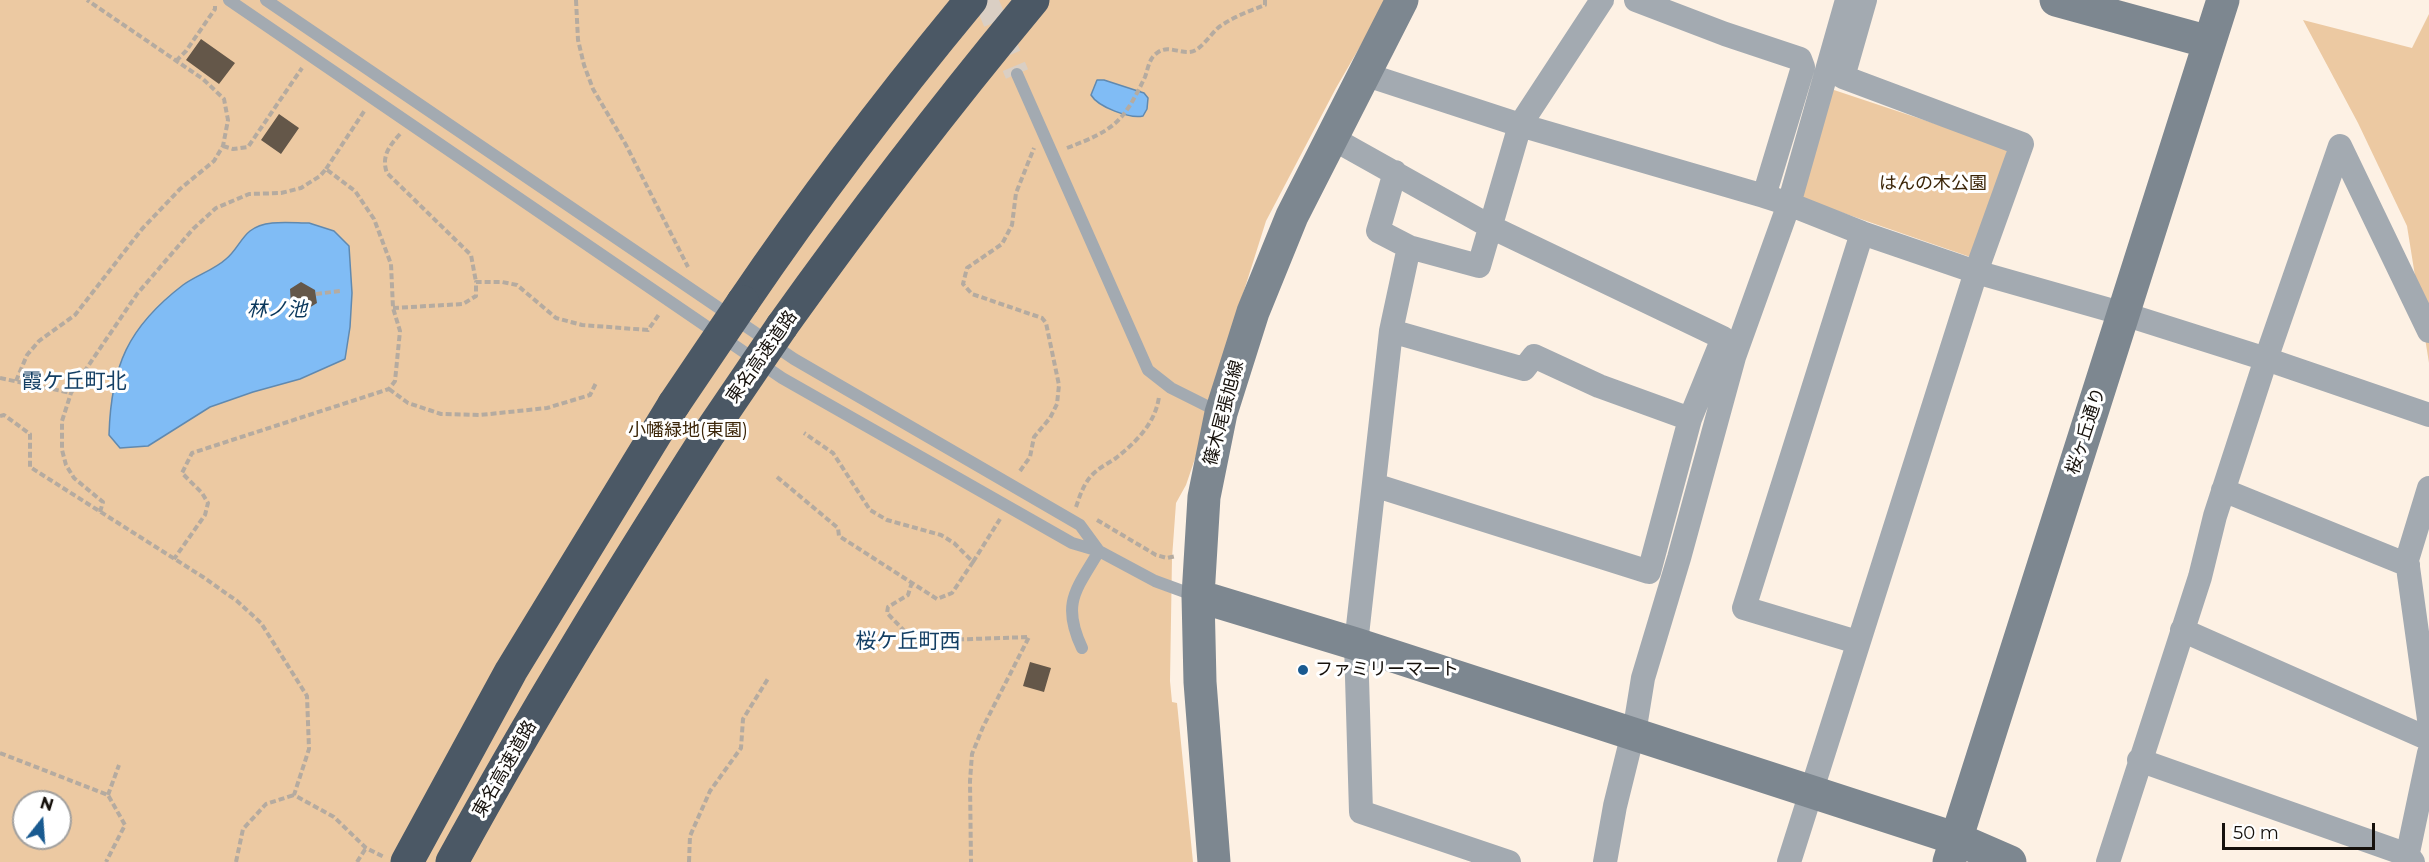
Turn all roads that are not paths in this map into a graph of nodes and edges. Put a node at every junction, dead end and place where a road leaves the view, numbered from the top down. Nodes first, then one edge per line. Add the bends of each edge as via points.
1 (229, 0) edge
2 (266, 0) edge
3 (970, 0) edge
4 (1033, 0) edge
5 (1402, 0) edge
6 (1602, 0) edge
7 (1636, 0) edge
8 (1847, 0) edge
9 (1865, 0) edge
10 (2056, 0) edge
11 (2223, 0) edge
12 (2209, 42) junction
13 (1017, 74) tunnel mouth
14 (1364, 74) junction
15 (1520, 125) junction
16 (1332, 138) junction
17 (1395, 172) junction
18 (1764, 196) junction
19 (1790, 204) junction
20 (1491, 227) junction
21 (1862, 233) junction
22 (1409, 248) junction
23 (1976, 272) junction
24 (2124, 314) junction
25 (1391, 331) junction
26 (2429, 331) edge
27 (2266, 359) junction
28 (1221, 413) junction
29 (2429, 415) edge
30 (1690, 419) junction
31 (1374, 485) junction
32 (2429, 489) edge
33 (2223, 490) junction
34 (1099, 551) junction
35 (2408, 565) junction
36 (1198, 596) junction
37 (2182, 630) junction
38 (1857, 642) junction
39 (1356, 644) junction
40 (1082, 648) dead end
41 (2429, 719) edge
42 (1632, 734) junction
43 (2429, 738) edge
44 (2429, 753) edge
45 (2139, 760) junction
46 (1811, 792) junction
47 (1953, 851) edge
48 (2409, 860) edge
49 (407, 862) edge
50 (452, 862) edge
51 (1214, 862) edge
52 (1509, 862) edge
53 (1605, 862) edge
54 (1789, 862) edge
55 (2010, 862) edge
56 (2108, 862) edge

1 - 34 lane via 782,378 1072,543
2 - 34 lane via 794,359 1080,525
3 - 49 highway, bridge via 820,190 674,404 511,671
4 - 50 highway, 東名高速道路, bridge via 863,213 710,432 553,685
5 - 14 street, 篠木尾張旭線
6 - 15 street
7 - 18 street via 1800,59 1803,67
8 - 19 street
9 - 23 street via 1843,77 2022,144
10 - 12 street
11 - 12 street, 桜ヶ丘通り
12 - 24 street, 桜ヶ丘通り
13 - 28 lane via 1148,370 1161,382
14 - 15 street
14 - 16 street, 篠木尾張旭線
15 - 18 street
15 - 20 street
16 - 17 street
16 - 28 street, 篠木尾張旭線 via 1277,250
17 - 20 street
17 - 22 street via 1378,231
18 - 19 street
19 - 21 street
19 - 42 street via 1734,357 1642,678
20 - 22 street via 1479,266
20 - 30 street via 1723,338
21 - 23 street
21 - 38 street via 1744,608
22 - 25 street
23 - 24 street
23 - 38 street
24 - 27 street
24 - 47 street, 桜ヶ丘通り
25 - 30 street via 1524,369 1534,356 1599,386
25 - 31 street
26 - 27 street via 2340,146
27 - 29 street
27 - 33 street
28 - 36 street, 篠木尾張旭線 via 1204,496
30 - 31 street via 1649,572
31 - 39 street
32 - 35 street
33 - 35 street
33 - 37 street
34 - 36 lane via 1155,581
34 - 40 lane via 1075,593 1070,613
35 - 41 street
36 - 39 street
36 - 51 street, 篠木尾張旭線 via 1200,682
37 - 43 street
37 - 45 street
38 - 46 street
39 - 42 street
39 - 52 street via 1361,812
42 - 46 street
42 - 53 street
44 - 48 street
45 - 48 street
45 - 56 street
46 - 47 street
46 - 54 street
47 - 55 street

